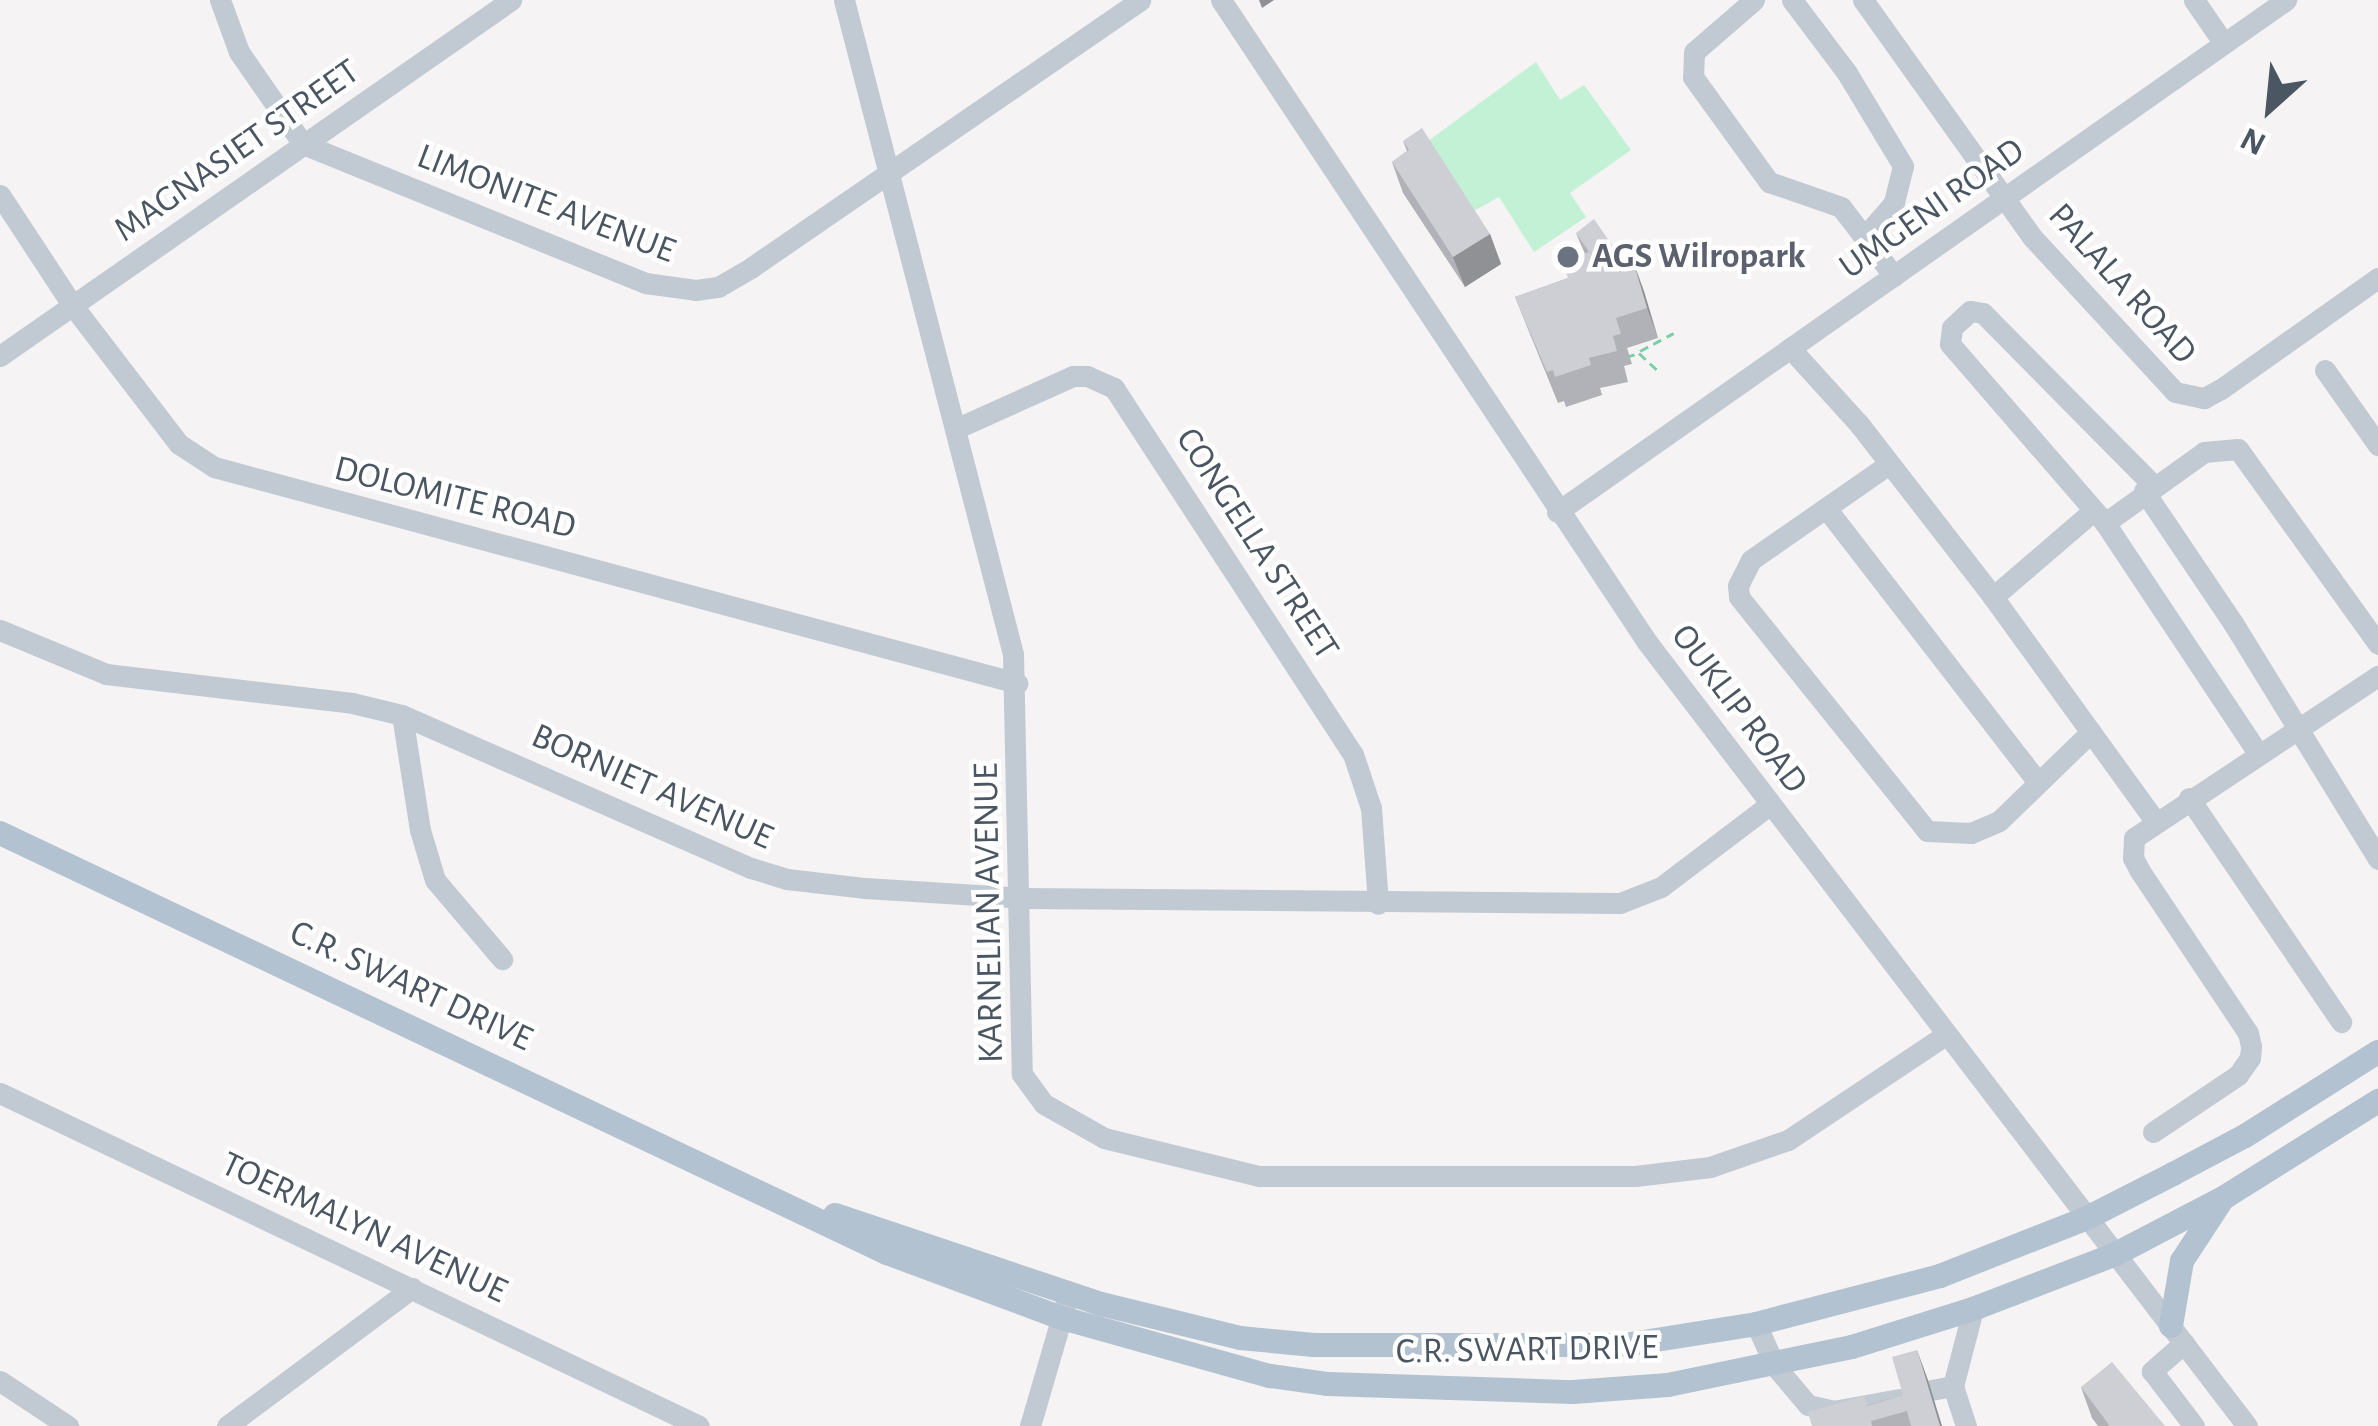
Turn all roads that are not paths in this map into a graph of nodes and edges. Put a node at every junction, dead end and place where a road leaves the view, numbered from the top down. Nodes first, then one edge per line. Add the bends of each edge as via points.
1 (220, 0) edge
2 (511, 0) edge
3 (844, 0) edge
4 (1140, 0) edge
5 (1220, 0) edge
6 (1754, 0) edge
7 (1792, 0) edge
8 (1863, 0) edge
9 (2194, 0) edge
10 (2286, 0) edge
11 (2223, 42) junction
12 (303, 145) junction
13 (889, 174) junction
14 (0, 195) edge
15 (2003, 200) junction
16 (1866, 235) junction
17 (1894, 276) junction
18 (2378, 278) edge
19 (74, 306) junction
20 (1790, 348) junction
21 (0, 356) edge
22 (2325, 370) dead end
23 (955, 429) junction
24 (2378, 445) edge
25 (1889, 464) junction
26 (2148, 488) junction
27 (1826, 508) junction
28 (1557, 512) junction
29 (2099, 517) junction
30 (1993, 597) junction
31 (0, 630) edge
32 (2378, 644) edge
33 (2378, 676) edge
34 (1017, 683) junction
35 (402, 715) junction
36 (2295, 728) junction
37 (2091, 731) junction
38 (2258, 752) junction
39 (2038, 782) junction
40 (2188, 798) junction
41 (1768, 805) junction
42 (2155, 821) junction
43 (0, 833) edge
44 (2378, 859) edge
45 (1022, 898) junction
46 (1378, 904) junction
47 (502, 959) dead end
48 (2341, 1022) dead end
49 (1944, 1036) junction
50 (2378, 1052) edge
51 (0, 1093) edge
52 (2378, 1101) edge
53 (2153, 1132) dead end
54 (2225, 1197) junction
55 (792, 1204) junction
56 (2087, 1218) junction
57 (2114, 1255) junction
58 (412, 1288) junction
59 (1069, 1292) junction
60 (1973, 1309) junction
61 (1062, 1318) junction
62 (1756, 1324) junction
63 (2177, 1334) junction
64 (1775, 1366) junction
65 (0, 1381) edge
66 (68, 1426) edge
67 (227, 1426) edge
68 (699, 1426) edge
69 (1030, 1426) edge
70 (1898, 1426) edge
71 (1966, 1426) edge
72 (2194, 1426) edge
73 (2247, 1426) edge

1 - 12 street via 239,52
2 - 12 street, MAGNASIET STREET
3 - 13 street, KARNELIAN AVENUE
4 - 13 street, LIMONITE AVENUE
5 - 28 street, OUKLIP ROAD
6 - 16 street via 1694,52 1693,77 1769,182 1841,207
7 - 16 street via 1903,166 1894,202
8 - 15 street
9 - 11 street
10 - 11 street, UMGENI ROAD
11 - 15 street, UMGENI ROAD
12 - 13 street, LIMONITE AVENUE via 645,284 696,290 732,281
12 - 19 street, MAGNASIET STREET
13 - 23 street, KARNELIAN AVENUE
14 - 19 street, DOLOMITE ROAD
15 - 17 street, UMGENI ROAD
15 - 18 street, PALALA ROAD via 2162,384 2189,399 2221,389
16 - 17 street
17 - 20 street, UMGENI ROAD
19 - 21 street, MAGNASIET STREET
19 - 34 street, DOLOMITE ROAD via 179,444 214,467
20 - 25 street
20 - 28 street, UMGENI ROAD
22 - 24 street
23 - 34 street, KARNELIAN AVENUE
23 - 46 street, CONGELLA STREET via 1073,376 1114,388 1353,754 1371,808
25 - 27 street
25 - 30 street
26 - 29 street
26 - 29 street via 1987,317 1970,311 1952,328 1950,344
26 - 32 street via 2204,452 2238,449
26 - 36 street
27 - 39 street
27 - 39 street via 1750,560 1739,597 1928,831 1971,833 1999,821
28 - 41 street, OUKLIP ROAD
29 - 30 street
29 - 38 street
30 - 37 street
31 - 35 street, BORNIET AVENUE via 106,674
33 - 36 street
34 - 45 street, KARNELIAN AVENUE
35 - 45 street, BORNIET AVENUE via 770,875
35 - 47 street via 435,880
36 - 38 street
36 - 44 street
37 - 39 street
37 - 42 street
38 - 40 street
40 - 42 street
40 - 48 street
41 - 46 street, BORNIET AVENUE via 1640,899
41 - 49 street, OUKLIP ROAD
42 - 53 street via 2134,838 2133,858 2251,1046 2238,1075
43 - 55 main road, C.R. SWART DRIVE
45 - 46 street, BORNIET AVENUE
45 - 49 street, KARNELIAN AVENUE via 1022,1074 1034,1093 1093,1134 1258,1176 1635,1176 1710,1167 1788,1141
49 - 56 street, OUKLIP ROAD
50 - 56 main road, C.R. SWART DRIVE via 2246,1136
51 - 58 street, TOERMALYN AVENUE
52 - 54 main road, C.R. SWART DRIVE
54 - 57 main road, C.R. SWART DRIVE
54 - 63 main road via 2182,1262
55 - 59 main road, C.R. SWART DRIVE
55 - 61 main road, C.R. SWART DRIVE via 886,1253
56 - 57 street, OUKLIP ROAD
56 - 62 main road, C.R. SWART DRIVE via 1940,1276
57 - 60 main road, C.R. SWART DRIVE
57 - 63 street, OUKLIP ROAD
58 - 67 street
58 - 68 street, TOERMALYN AVENUE
59 - 61 street
59 - 62 main road, C.R. SWART DRIVE via 1240,1338 1314,1345 1624,1345
60 - 64 main road, C.R. SWART DRIVE
60 - 71 street via 1942,1388
61 - 64 main road, C.R. SWART DRIVE via 1270,1376 1384,1389 1573,1392
61 - 69 street
62 - 64 street
63 - 72 street via 2152,1371
63 - 73 street, OUKLIP ROAD
64 - 70 street via 1797,1398 1821,1412 1898,1400
65 - 66 street

